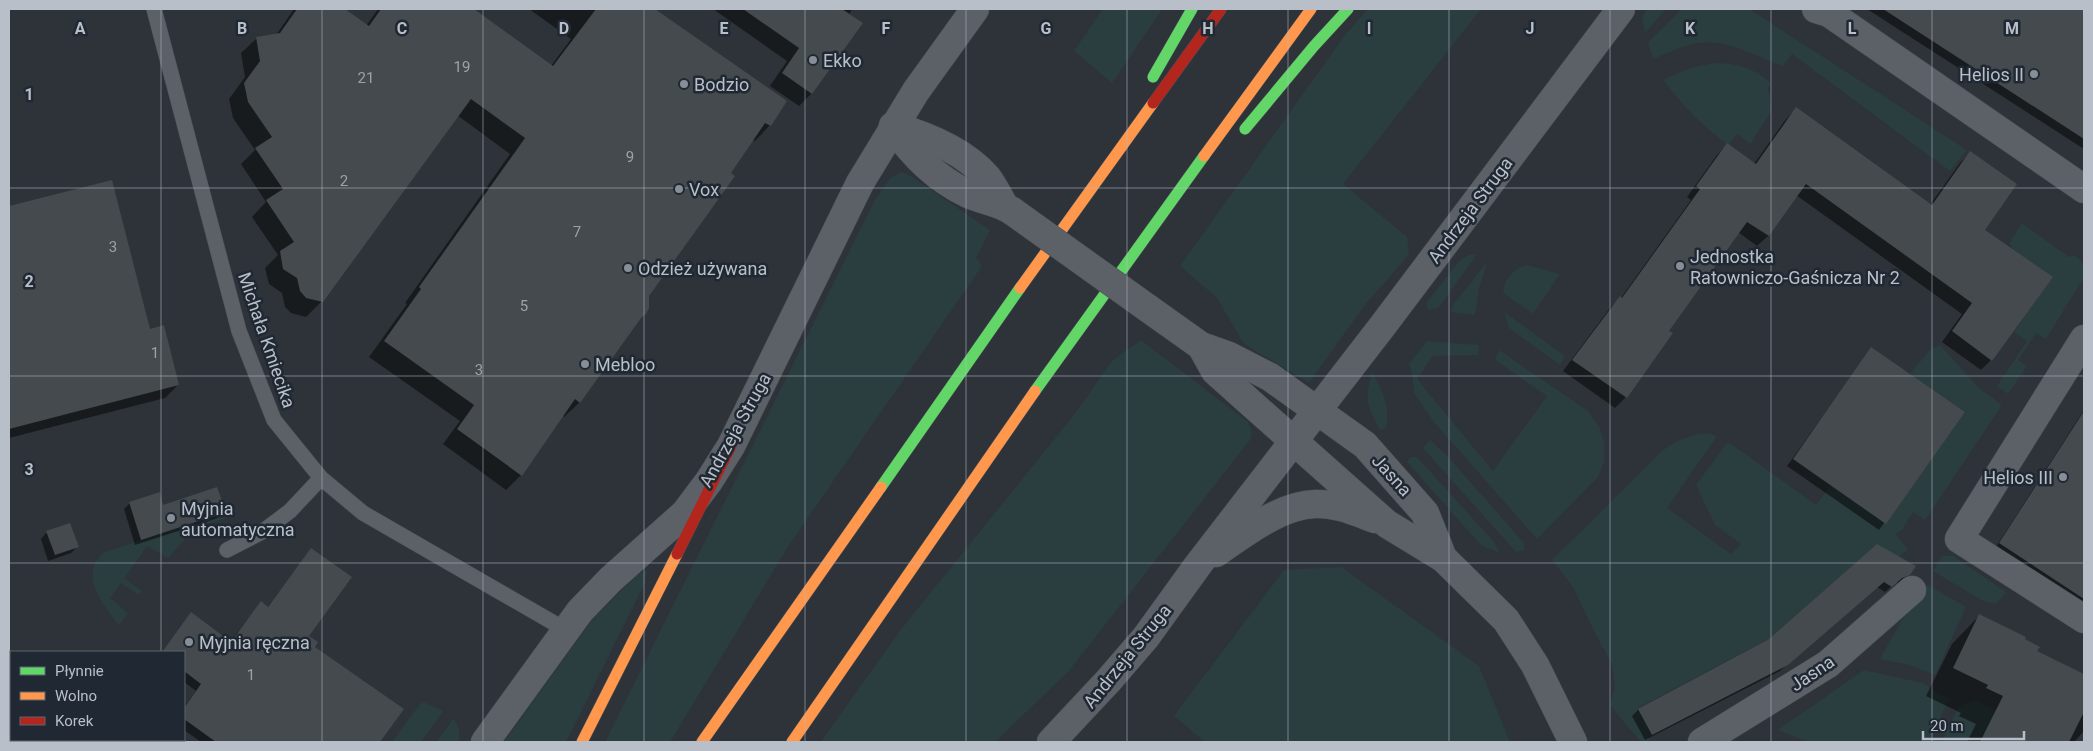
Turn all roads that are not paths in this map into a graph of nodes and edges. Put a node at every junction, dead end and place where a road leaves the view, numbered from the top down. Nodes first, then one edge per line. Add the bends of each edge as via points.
1 (154, 9) edge
2 (975, 9) edge
3 (1192, 9) edge
4 (1222, 9) edge
5 (1311, 9) edge
6 (1348, 9) edge
7 (1620, 9) edge
8 (1816, 9) edge
9 (1147, 86) dead end
10 (1127, 119) dead end
11 (893, 126) junction
12 (1238, 137) dead end
13 (2084, 189) edge
14 (1194, 190) dead end
15 (1064, 225) junction
16 (1075, 334) junction
17 (2084, 339) edge
18 (1201, 346) junction
19 (1318, 410) junction
20 (1295, 441) junction
21 (731, 446) junction
22 (321, 478) junction
23 (1387, 524) junction
24 (227, 550) dead end
25 (1443, 558) junction
26 (1198, 565) junction
27 (1912, 590) dead end
28 (2084, 619) edge
29 (566, 630) junction
30 (485, 742) edge
31 (582, 742) edge
32 (702, 742) edge
33 (792, 742) edge
34 (1051, 742) edge
35 (1573, 742) edge
36 (1702, 742) edge

1 - 22 lane, Michała Kmiecika via 239,331 274,420
2 - 11 street, Andrzeja Struga
3 - 9 main road
4 - 15 main road
5 - 16 main road
6 - 12 main road
7 - 19 street, Andrzeja Struga
8 - 13 street via 1829,13
10 - 15 main road
11 - 18 street, bridge via 937,141 957,153 987,177 1009,209
11 - 21 street, Andrzeja Struga via 860,183
14 - 16 main road
15 - 32 main road
16 - 33 main road
17 - 28 street via 1959,539
18 - 19 street via 1262,372
18 - 20 street via 1215,371
19 - 20 street, Andrzeja Struga
19 - 25 street, Jasna via 1365,445 1400,483 1425,513
20 - 23 street, Jasna
20 - 26 street, Andrzeja Struga
21 - 29 street, Andrzeja Struga via 685,513 594,594
21 - 31 main road
22 - 24 lane via 290,511 262,532
22 - 29 lane, Michała Kmiecika via 364,512
23 - 25 street, Jasna
23 - 26 street, Andrzeja Struga via 1347,508 1314,504 1278,513
25 - 35 street, Jasna via 1517,635
26 - 34 street, Andrzeja Struga via 1140,644
27 - 36 street, Jasna via 1828,664
29 - 30 street, Andrzeja Struga

